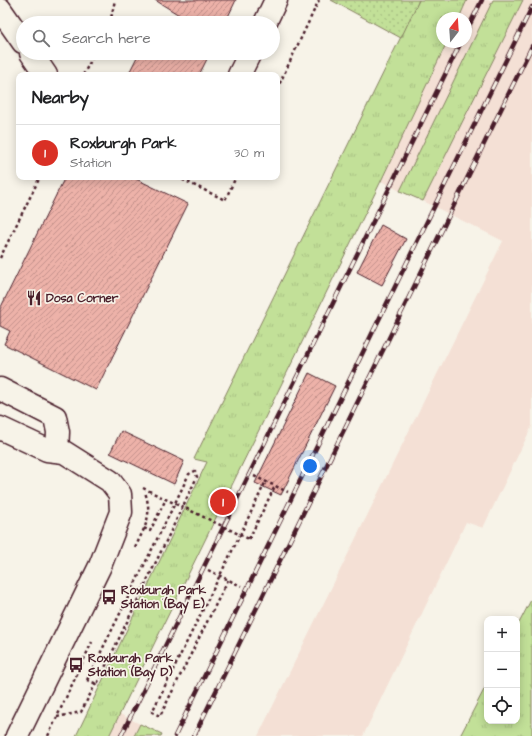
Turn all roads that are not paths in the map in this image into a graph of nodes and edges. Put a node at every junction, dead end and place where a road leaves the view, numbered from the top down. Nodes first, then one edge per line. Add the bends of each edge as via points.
1 (276, 0) edge
2 (0, 9) edge
3 (268, 16) edge
4 (16, 32) edge
5 (36, 60) edge
6 (246, 60) edge
7 (44, 72) edge
8 (240, 72) edge
9 (0, 389) edge
10 (0, 428) edge
11 (56, 451) junction
12 (16, 736) edge

1 - 3 street
2 - 4 street
5 - 7 street
6 - 8 street
9 - 11 street via 55,417 58,432
10 - 11 street via 47,450
11 - 12 street via 64,452 110,481 120,494 121,512 100,566

